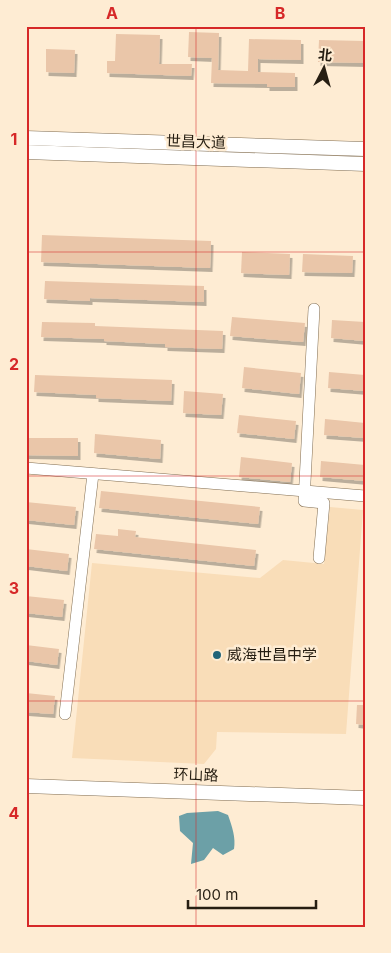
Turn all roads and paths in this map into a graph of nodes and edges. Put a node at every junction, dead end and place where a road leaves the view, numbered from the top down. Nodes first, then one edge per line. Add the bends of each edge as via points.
1 (26, 138) edge
2 (365, 149) edge
3 (26, 152) edge
4 (365, 164) edge
5 (314, 309) dead end
6 (26, 468) edge
7 (93, 474) junction
8 (304, 492) junction
9 (365, 496) edge
10 (319, 558) dead end
11 (64, 714) dead end
12 (26, 786) edge
13 (365, 798) edge

1 - 2 main road, 世昌大道
3 - 4 main road, 世昌大道
5 - 8 street
6 - 7 street
7 - 8 street
7 - 11 street
8 - 9 street
8 - 10 street via 304,502 324,503
12 - 13 main road, 环山路

